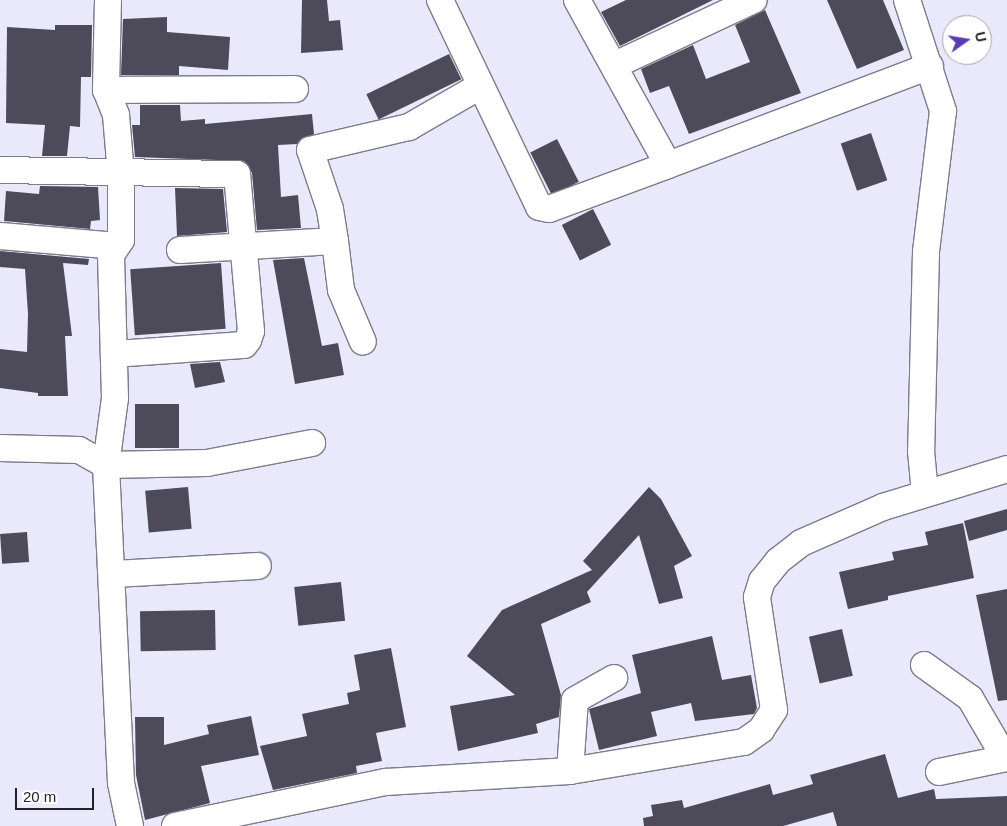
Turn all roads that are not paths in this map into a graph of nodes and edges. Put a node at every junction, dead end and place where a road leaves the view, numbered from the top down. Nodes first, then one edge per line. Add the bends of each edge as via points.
1 (108, 0) edge
2 (440, 0) edge
3 (577, 0) edge
4 (754, 0) edge
5 (907, 0) edge
6 (614, 65) junction
7 (930, 66) junction
8 (480, 86) junction
9 (295, 89) dead end
10 (106, 90) junction
11 (668, 166) junction
12 (0, 170) edge
13 (121, 174) junction
14 (0, 236) edge
15 (335, 241) junction
16 (116, 246) junction
17 (244, 247) junction
18 (180, 250) dead end
19 (363, 342) dead end
20 (115, 354) junction
21 (312, 442) dead end
22 (0, 448) edge
23 (106, 465) junction
24 (1007, 469) edge
25 (925, 490) junction
26 (258, 566) dead end
27 (114, 574) junction
28 (924, 665) dead end
29 (614, 678) dead end
30 (1006, 758) edge
31 (570, 771) junction
32 (939, 772) dead end
33 (130, 826) edge
34 (175, 826) edge

1 - 10 street
2 - 8 street
3 - 6 street
4 - 6 street
5 - 7 street
6 - 11 street
7 - 11 street
7 - 25 street via 943,118 926,252 921,451
8 - 11 street via 541,208
8 - 15 street via 409,126 310,150 330,209
9 - 10 street
10 - 13 street via 116,115
12 - 13 street
13 - 16 street via 121,240
13 - 17 street via 236,174
14 - 16 street
15 - 17 street
15 - 19 street via 341,290
16 - 20 street via 111,255
17 - 18 street
17 - 20 street via 251,331 244,345
20 - 23 street via 116,398
21 - 23 street via 207,463
22 - 23 street via 79,450
23 - 27 street
24 - 25 street
25 - 31 street via 801,543 765,577 758,589 757,606 775,702 771,717 756,736 744,742
26 - 27 street
27 - 33 street via 121,782
28 - 30 street via 970,698
29 - 31 street via 575,700
30 - 32 street
31 - 34 street via 405,779 329,791

